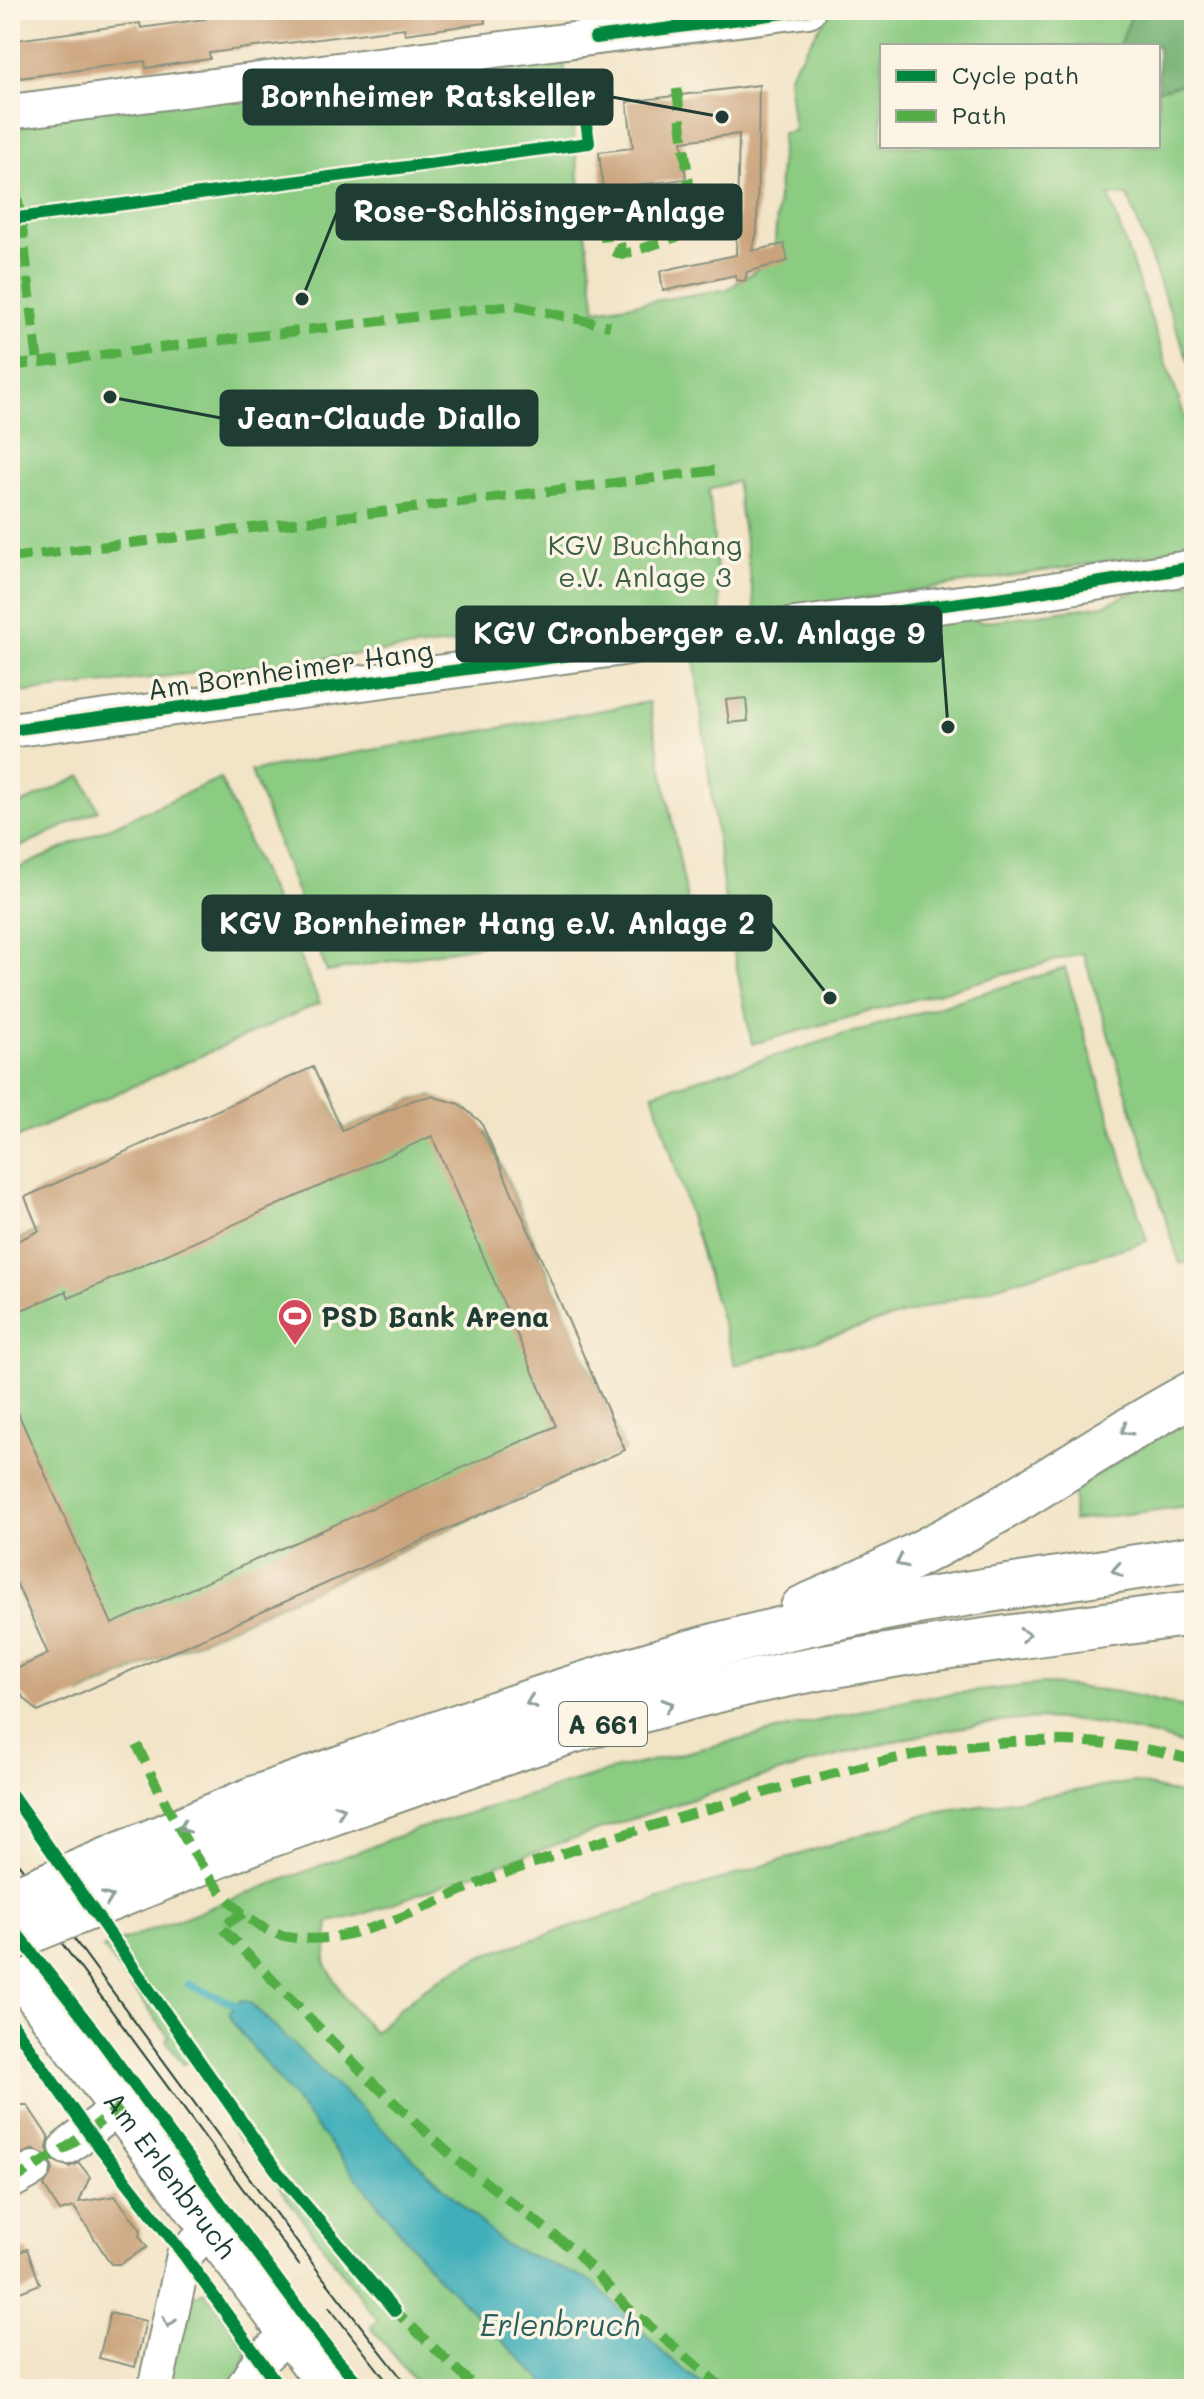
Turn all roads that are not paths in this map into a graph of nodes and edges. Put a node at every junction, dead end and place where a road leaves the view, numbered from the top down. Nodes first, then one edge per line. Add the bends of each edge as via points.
1 (808, 10) edge
2 (10, 112) edge
3 (1194, 567) edge
4 (10, 730) edge
5 (1194, 1393) edge
6 (1194, 1558) edge
7 (1194, 1613) edge
8 (713, 1646) junction
9 (262, 1817) junction
10 (10, 1901) edge
11 (10, 1939) edge
12 (10, 1960) edge
13 (120, 2107) junction
14 (67, 2147) dead end
15 (210, 2229) junction
16 (288, 2335) junction
17 (155, 2389) edge
18 (242, 2389) edge
19 (332, 2389) edge

1 - 2 street
3 - 4 street, Am Bornheimer Hang
5 -> 8 highway via 927,1549
6 -> 8 highway, A 661 via 927,1601
9 -> 7 highway, A 661 via 477,1762 721,1689 883,1655
8 -> 9 highway, A 661 via 592,1681
9 -> 10 highway, A 661, bridge
11 -> 9 highway, A 661, bridge
12 - 13 main road, Am Erlenbruch
13 - 14 street
13 - 15 main road, Am Erlenbruch
15 - 16 main road, Am Erlenbruch
15 -> 17 street via 184,2255
16 - 18 street via 260,2360
16 - 19 main road, Am Erlenbruch

